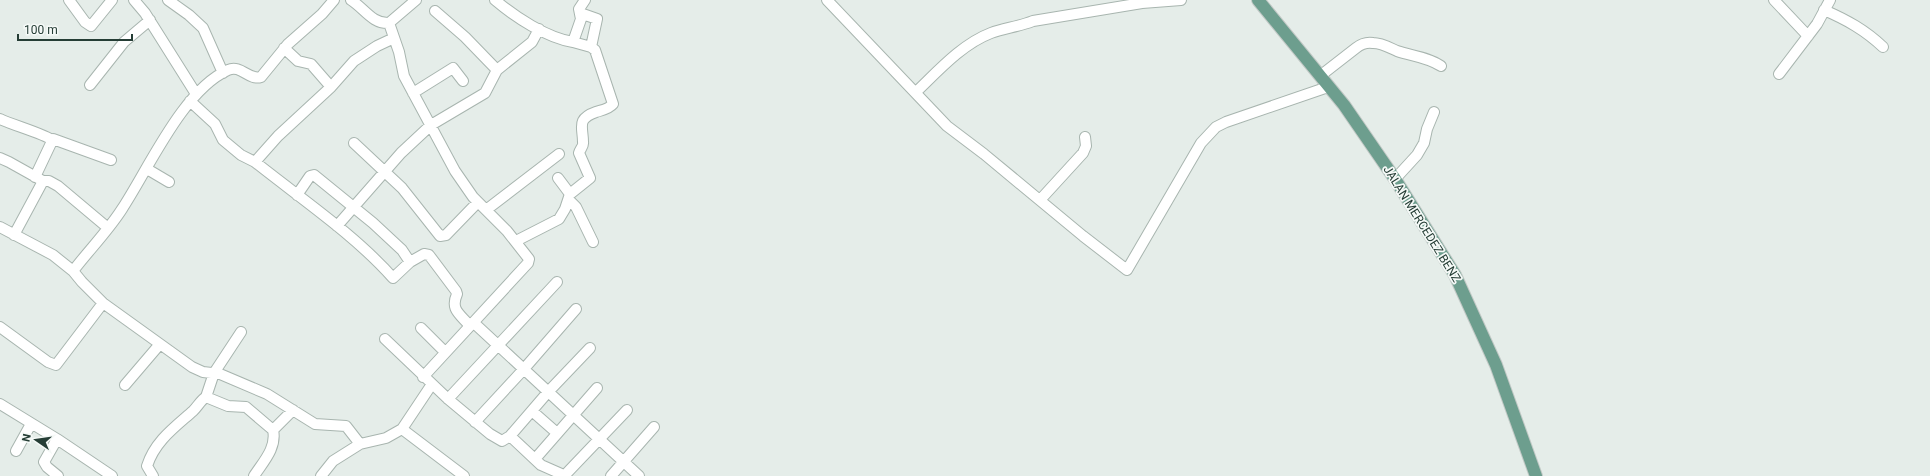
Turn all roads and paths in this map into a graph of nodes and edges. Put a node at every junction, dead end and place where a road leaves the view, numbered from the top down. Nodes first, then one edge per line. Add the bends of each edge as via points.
1 (69, 0) edge
2 (112, 0) edge
3 (168, 0) edge
4 (334, 0) edge
5 (351, 0) edge
6 (495, 0) edge
7 (585, 0) edge
8 (827, 0) edge
9 (1181, 0) edge
10 (1258, 0) edge
11 (1774, 0) edge
12 (1830, 0) edge
13 (413, 1) edge
14 (140, 2) edge
15 (1824, 10) junction
16 (436, 11) dead end
17 (580, 13) junction
18 (150, 20) junction
19 (389, 23) junction
20 (539, 30) junction
21 (1808, 36) junction
22 (394, 38) junction
23 (572, 42) junction
24 (591, 47) junction
25 (1883, 47) dead end
26 (284, 48) junction
27 (1441, 66) dead end
28 (496, 70) junction
29 (223, 73) junction
30 (1779, 74) dead end
31 (1320, 76) junction
32 (463, 81) dead end
33 (90, 85) dead end
34 (1328, 86) junction
35 (331, 87) junction
36 (916, 92) junction
37 (413, 93) junction
38 (193, 97) junction
39 (1434, 112) dead end
40 (0, 119) edge
41 (431, 126) junction
42 (1085, 137) dead end
43 (52, 140) junction
44 (354, 143) dead end
45 (559, 154) dead end
46 (0, 158) edge
47 (110, 160) dead end
48 (255, 162) junction
49 (147, 169) junction
50 (384, 171) junction
51 (558, 178) dead end
52 (39, 179) junction
53 (1395, 179) junction
54 (169, 182) dead end
55 (296, 195) junction
56 (569, 197) junction
57 (1040, 200) junction
58 (478, 202) junction
59 (353, 205) junction
60 (486, 210) junction
61 (337, 226) junction
62 (0, 227) edge
63 (108, 228) junction
64 (14, 235) junction
65 (516, 241) junction
66 (593, 242) dead end
67 (410, 262) junction
68 (73, 271) junction
69 (557, 282) dead end
70 (103, 303) junction
71 (576, 309) dead end
72 (472, 324) junction
73 (0, 327) edge
74 (422, 328) dead end
75 (241, 332) dead end
76 (385, 339) dead end
77 (160, 344) junction
78 (499, 346) junction
79 (590, 348) dead end
80 (445, 352) junction
81 (523, 370) junction
82 (214, 373) junction
83 (423, 377) junction
84 (432, 384) junction
85 (125, 385) dead end
86 (597, 388) dead end
87 (548, 392) junction
88 (206, 397) junction
89 (448, 399) junction
90 (1, 408) edge
91 (293, 410) junction
92 (627, 410) dead end
93 (532, 411) junction
94 (574, 416) junction
95 (475, 422) junction
96 (31, 424) junction
97 (654, 427) dead end
98 (402, 429) junction
99 (273, 430) junction
100 (557, 433) junction
101 (510, 436) junction
102 (599, 438) junction
103 (57, 439) junction
104 (360, 444) junction
105 (16, 451) dead end
106 (535, 459) junction
107 (624, 462) junction
108 (97, 472) edge
109 (58, 476) edge
110 (112, 476) edge
111 (153, 476) edge
112 (254, 476) edge
113 (321, 476) edge
114 (464, 476) edge
115 (565, 476) edge
116 (611, 476) edge
117 (639, 476) edge
118 (1536, 476) edge

1 - 2 street via 91,26
3 - 29 street via 203,28
4 - 26 street
5 - 19 street via 375,20
6 - 20 street
7 - 17 street
8 - 36 street
9 - 36 street via 1142,3 1033,21 1019,27 993,32 965,48
10 - 31 main road, JALAN MERCEDEZ BENZ
11 - 21 street
12 - 15 street
13 - 19 street
14 - 18 street
15 - 21 street
15 - 25 street via 1864,30
16 - 28 street
17 - 23 street via 581,19
17 - 24 street via 597,19
18 - 33 street via 124,42
18 - 38 street
19 - 22 street
20 - 23 street
20 - 28 street via 532,42
21 - 30 street
22 - 35 street via 354,61
22 - 37 street via 404,76
23 - 24 street
24 - 56 street via 596,52 613,104 590,115 583,122 583,144 579,153 590,178
26 - 29 street via 262,77 254,78 236,69 229,69
26 - 35 street via 298,61 311,64
27 - 31 street via 1429,58 1369,43 1356,48
28 - 41 street via 486,93
29 - 38 street
31 - 34 main road, JALAN MERCEDEZ BENZ
32 - 37 street via 453,68
34 - 53 main road, JALAN MERCEDEZ BENZ
34 - 57 street via 1226,122 1208,134 1127,270
35 - 48 street via 278,136
36 - 57 street via 947,126
37 - 41 street
38 - 48 street via 215,124 223,140
38 - 49 street
39 - 53 street via 1424,143 1417,155
40 - 43 street
41 - 50 street
41 - 58 street via 460,179
42 - 57 street via 1086,146 1083,153
43 - 47 street via 59,140
43 - 52 street
44 - 50 street
45 - 60 street
46 - 52 street
48 - 55 street
49 - 54 street
49 - 63 street
50 - 58 street via 402,188 440,236 446,234
50 - 59 street
51 - 56 street
52 - 63 street via 58,186
52 - 64 street
53 - 118 main road, JALAN MERCEDEZ BENZ via 1455,275 1496,365
55 - 59 street via 314,175
55 - 61 street
56 - 65 street via 558,218
56 - 66 street
58 - 60 street
59 - 61 street
59 - 67 street via 402,250
60 - 65 street
61 - 67 street via 393,278
62 - 64 street
63 - 68 street
64 - 68 street via 53,255
65 - 72 street via 529,257 528,263
67 - 72 street via 422,254 429,255 456,291 454,307
68 - 70 street
69 - 78 street
70 - 73 street via 56,365 48,362
70 - 77 street
71 - 81 street
72 - 78 street
72 - 80 street
74 - 80 street
75 - 82 street
76 - 83 street
77 - 82 street via 198,370
77 - 85 street
78 - 81 street
78 - 89 street
79 - 87 street
80 - 83 street
81 - 87 street
81 - 95 street
82 - 88 street
82 - 91 street via 261,392
83 - 84 street
84 - 89 street
84 - 98 street
86 - 94 street
87 - 93 street
87 - 94 street
88 - 99 street via 228,406 246,407
88 - 111 street via 160,442 146,466
89 - 95 street
90 - 96 street
91 - 99 street
91 - 104 street via 315,424 346,426
92 - 102 street
93 - 100 street
93 - 101 street
94 - 100 street
94 - 102 street
95 - 101 street via 499,440 505,440
96 - 103 street
96 - 105 street
97 - 107 street
98 - 104 street via 380,440
98 - 114 street
99 - 112 street via 272,448
100 - 106 street
101 - 106 street
102 - 107 street
102 - 115 street
103 - 108 street
103 - 109 street via 44,464
104 - 113 street via 333,461
106 - 115 street via 545,467
107 - 116 street
107 - 117 street
108 - 110 street

